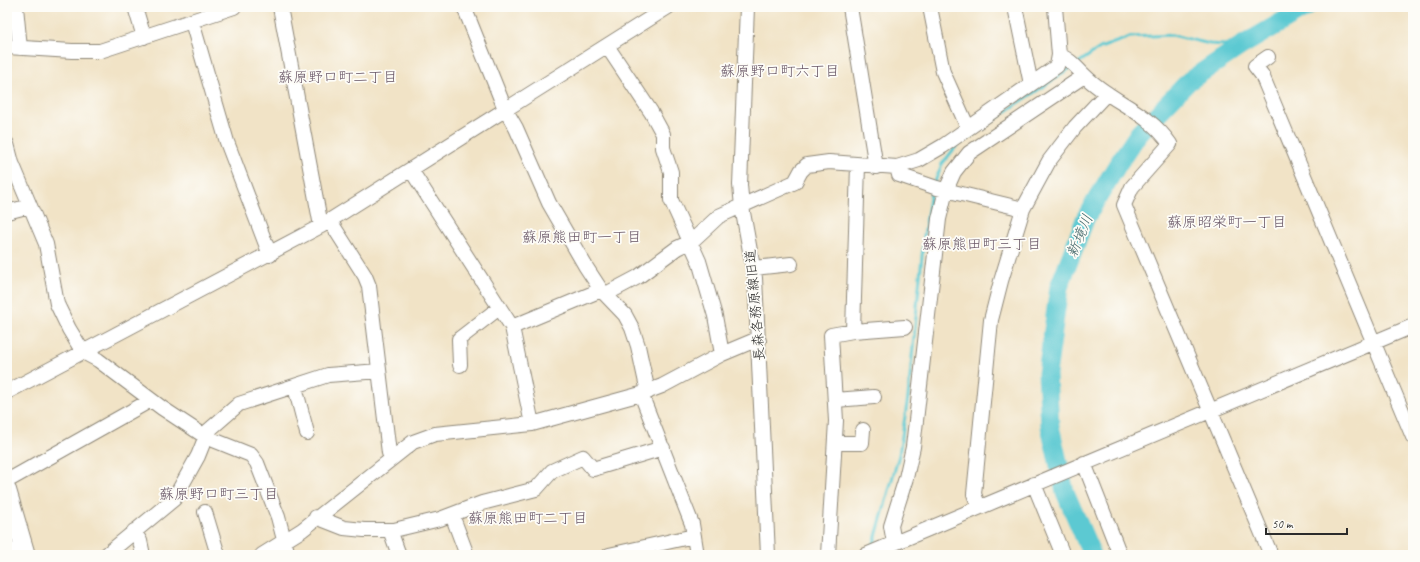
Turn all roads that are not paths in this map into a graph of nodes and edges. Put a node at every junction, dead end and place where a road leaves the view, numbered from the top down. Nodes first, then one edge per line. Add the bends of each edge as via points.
1 (16, 7) edge
2 (136, 7) edge
3 (234, 7) edge
4 (280, 7) edge
5 (464, 7) edge
6 (668, 7) edge
7 (747, 7) edge
8 (850, 7) edge
9 (930, 7) edge
10 (1015, 7) edge
11 (1055, 7) edge
12 (652, 11) edge
13 (192, 22) junction
14 (144, 37) junction
15 (607, 46) junction
16 (13, 47) edge
17 (1065, 57) junction
18 (1268, 57) dead end
19 (1082, 73) junction
20 (1031, 84) junction
21 (1107, 93) junction
22 (505, 109) junction
23 (968, 128) junction
24 (7, 144) edge
25 (858, 165) junction
26 (876, 166) junction
27 (896, 167) junction
28 (411, 170) junction
29 (936, 188) junction
30 (30, 206) junction
31 (742, 207) junction
32 (1023, 208) junction
33 (7, 212) edge
34 (325, 224) junction
35 (692, 241) junction
36 (270, 255) junction
37 (791, 264) dead end
38 (754, 268) junction
39 (603, 292) junction
40 (500, 308) junction
41 (1413, 326) edge
42 (512, 327) junction
43 (905, 327) dead end
44 (853, 332) junction
45 (759, 341) junction
46 (1373, 343) junction
47 (83, 352) junction
48 (722, 354) junction
49 (460, 365) dead end
50 (379, 371) junction
51 (294, 387) junction
52 (7, 392) edge
53 (644, 393) junction
54 (874, 397) dead end
55 (151, 400) junction
56 (835, 400) junction
57 (1210, 410) junction
58 (532, 424) junction
59 (863, 430) dead end
60 (307, 433) dead end
61 (206, 437) junction
62 (1413, 437) edge
63 (835, 443) junction
64 (663, 448) junction
65 (392, 457) junction
66 (1080, 464) junction
67 (7, 481) edge
68 (1038, 482) junction
69 (7, 490) edge
70 (979, 507) junction
71 (204, 512) dead end
72 (452, 515) junction
73 (316, 517) junction
74 (390, 530) junction
75 (134, 531) junction
76 (694, 536) junction
77 (286, 540) junction
78 (7, 550) edge
79 (880, 550) edge
80 (8, 555) edge
81 (26, 555) edge
82 (106, 555) edge
83 (143, 555) edge
84 (218, 555) edge
85 (262, 555) edge
86 (288, 555) edge
87 (399, 555) edge
88 (467, 555) edge
89 (609, 555) edge
90 (697, 555) edge
91 (768, 555) edge
92 (828, 555) edge
93 (1063, 555) edge
94 (1120, 555) edge
95 (1271, 555) edge

1 - 16 street
2 - 14 street
3 - 13 street
4 - 34 street
5 - 22 street
6 - 12 street
7 - 31 street, 長森各務原線旧道 via 740,185
8 - 26 street
9 - 23 street via 942,72
10 - 20 street
11 - 17 street
12 - 15 street
13 - 14 street
13 - 36 street via 228,142
14 - 16 street via 100,50
15 - 22 street
15 - 35 street via 651,112 662,134 663,148 671,172 671,200
17 - 19 street
17 - 20 street via 1057,66
18 - 46 street via 1255,66 1262,75
19 - 21 street
19 - 29 street via 969,153 954,172
20 - 23 street
21 - 32 street via 1075,127 1054,156
21 - 57 street via 1138,112 1170,144 1132,187 1124,205
22 - 28 street
22 - 39 street via 549,203 586,268
23 - 27 street via 919,160
24 - 30 street via 12,164
25 - 26 street
25 - 31 street via 829,162 807,165 795,182
25 - 44 street
26 - 27 street
27 - 29 street via 899,175
28 - 34 street
28 - 40 street
29 - 32 street
29 - 79 street via 938,219 913,447 891,526
30 - 33 street
30 - 47 street via 46,244 57,304
31 - 35 street via 719,216
31 - 38 street, 長森各務原線旧道
32 - 70 street via 991,320 974,494
34 - 36 street
34 - 50 street via 365,276 369,286
35 - 39 street via 677,248 638,277
35 - 48 street via 715,316
36 - 47 street
37 - 38 street
38 - 45 street, 長森各務原線旧道
39 - 42 street
39 - 53 street via 625,315 632,328 638,346
40 - 42 street
40 - 49 street via 459,339
41 - 46 street
42 - 58 street
43 - 44 street
44 - 56 street via 831,335
45 - 48 street
45 - 91 street, 長森各務原線旧道
46 - 57 street
46 - 62 street
47 - 52 street
47 - 55 street via 98,360
48 - 53 street
50 - 51 street via 328,375
50 - 65 street via 389,453
51 - 60 street
51 - 61 street via 239,404 208,431
53 - 58 street
53 - 64 street
54 - 56 street
55 - 61 street
55 - 67 street
56 - 63 street
57 - 66 street
57 - 95 street
58 - 65 street via 435,434 413,442
59 - 63 street via 862,443
61 - 75 street via 174,499
61 - 77 street via 251,455 257,463
63 - 92 street
64 - 72 street via 593,468 583,457 552,471 536,489 482,503
64 - 76 street via 692,524
65 - 73 street
66 - 68 street
66 - 94 street
68 - 70 street
68 - 93 street
69 - 81 main road
70 - 79 street
71 - 84 street
72 - 74 street
72 - 88 street
73 - 74 street via 344,528
73 - 77 street
74 - 87 street
75 - 82 street
75 - 83 street via 140,541
76 - 89 street
76 - 90 street
77 - 85 street
77 - 86 street
78 - 80 main road

